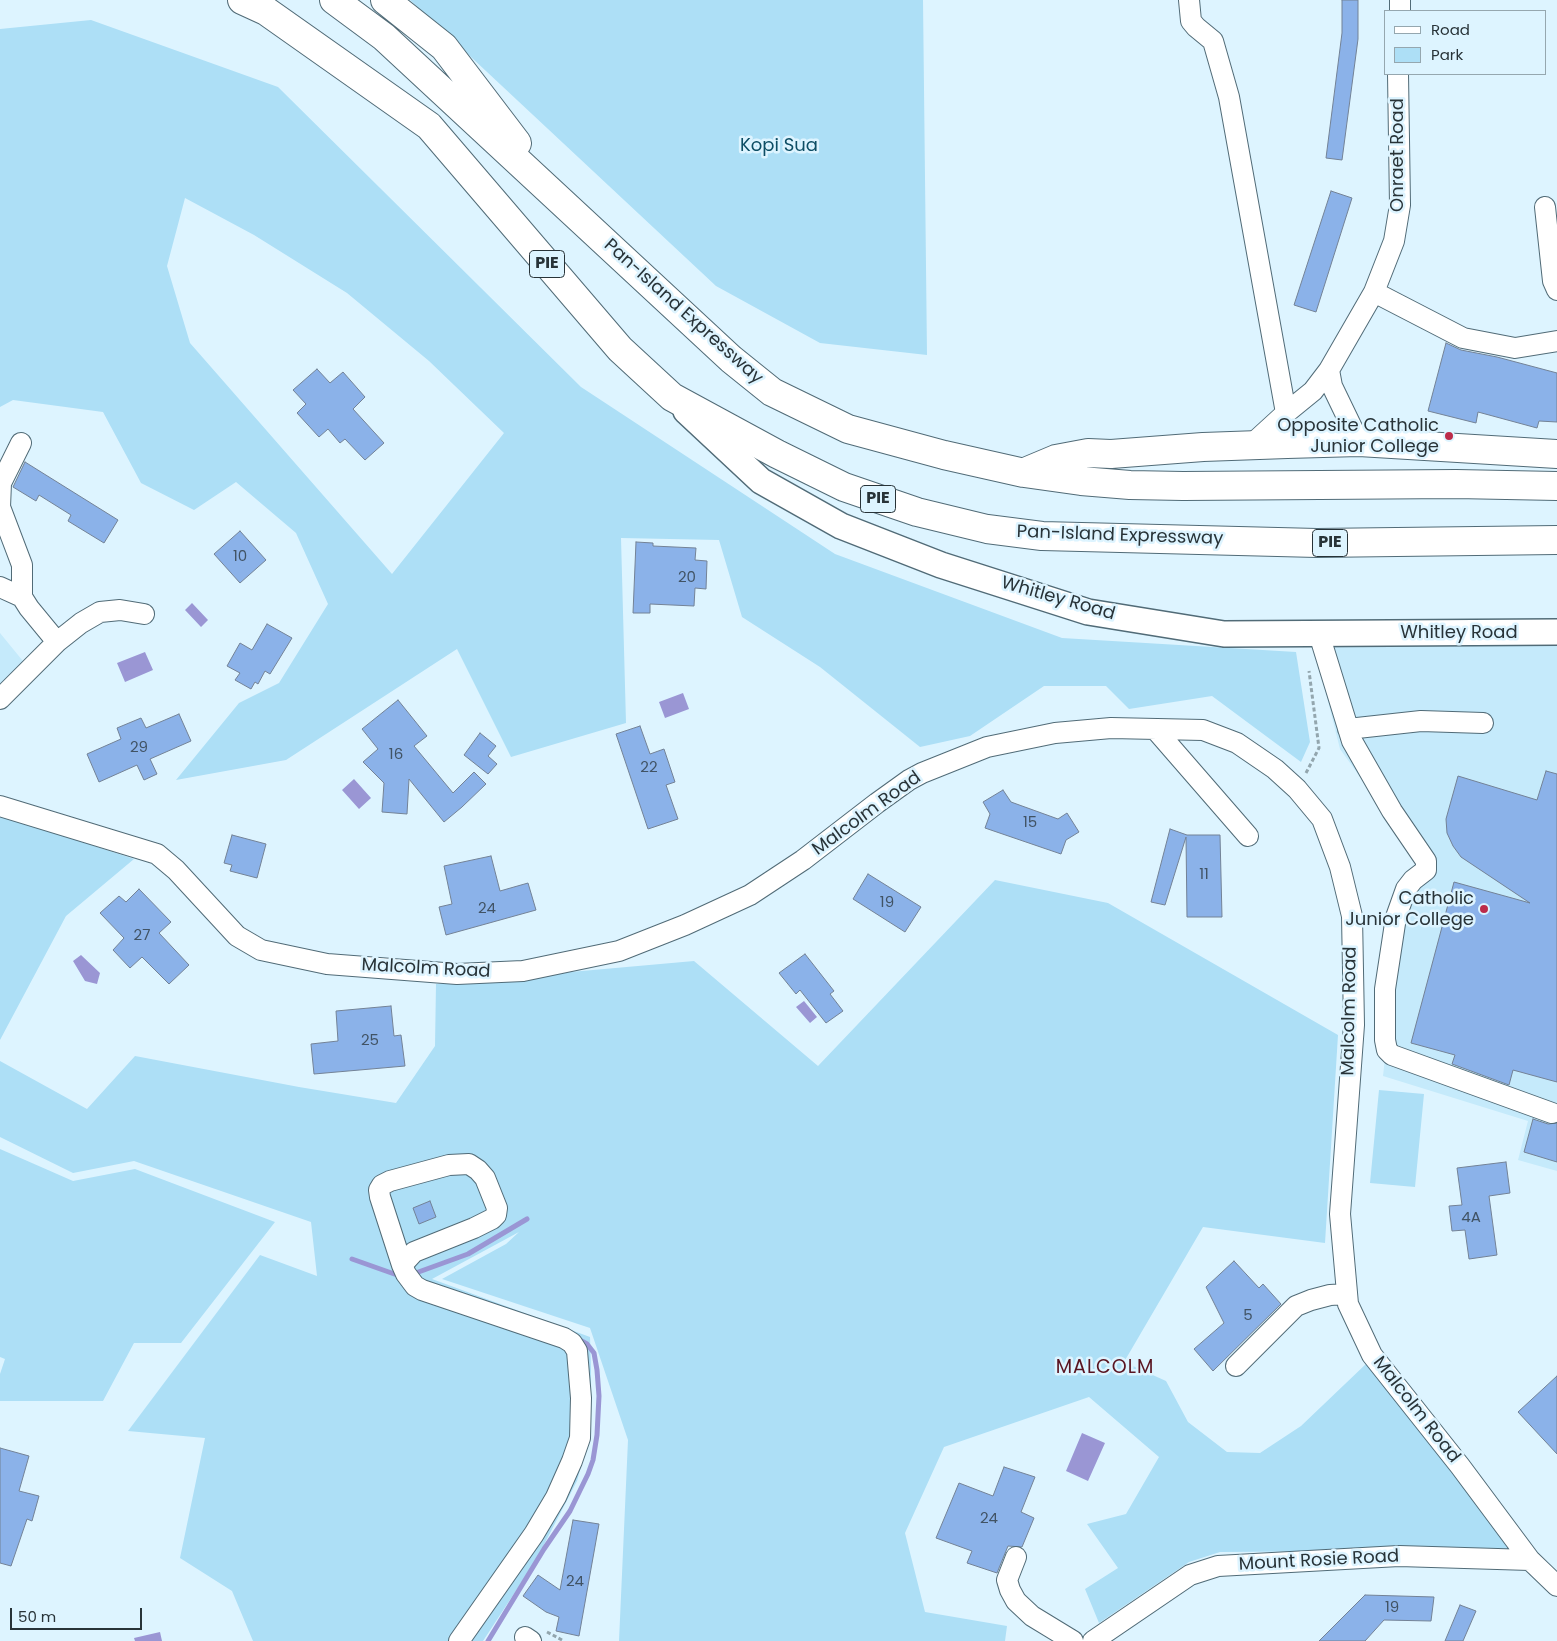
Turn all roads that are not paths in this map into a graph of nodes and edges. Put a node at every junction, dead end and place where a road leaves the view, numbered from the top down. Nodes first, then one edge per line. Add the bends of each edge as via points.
1 (242, 0) edge
2 (334, 0) edge
3 (385, 0) edge
4 (1189, 0) edge
5 (1398, 75) edge
6 (563, 204) junction
7 (1545, 207) dead end
8 (1557, 290) edge
9 (1374, 292) junction
10 (1557, 341) edge
11 (1329, 370) junction
12 (672, 397) junction
13 (1286, 413) junction
14 (1358, 442) junction
15 (21, 443) dead end
16 (1252, 445) junction
17 (1557, 454) edge
18 (1024, 473) junction
19 (1557, 486) edge
20 (1557, 540) edge
21 (0, 587) edge
22 (22, 597) junction
23 (144, 614) dead end
24 (1557, 632) edge
25 (1319, 634) junction
26 (57, 642) junction
27 (0, 699) edge
28 (1483, 723) dead end
29 (1154, 729) junction
30 (1348, 729) junction
31 (0, 806) edge
32 (1248, 836) dead end
33 (1552, 1113) dead end
34 (402, 1266) junction
35 (1347, 1294) junction
36 (1236, 1366) dead end
37 (1016, 1556) dead end
38 (1530, 1560) junction
39 (1557, 1586) edge
40 (459, 1641) edge
41 (1073, 1641) edge
42 (1093, 1641) edge

1 - 12 highway, Pan-Island Expressway / PIE via 266,11 429,126 620,349
2 - 6 highway, Pan-Island Expressway via 384,37
3 - 6 highway via 444,48
4 - 13 street via 1191,21 1213,41 1229,97
5 - 9 street, Onraet Road via 1400,205 1394,241
6 - 18 highway, Pan-Island Expressway via 731,359 772,392 848,429
7 - 8 street via 1553,281
9 - 10 street via 1463,338 1515,348
9 - 11 street, Onraet Road
11 - 13 street, Onraet Road via 1312,391
11 - 14 street via 1332,386
12 - 20 highway, Pan-Island Expressway / PIE via 844,487 917,512 987,529 1042,536 1317,543
12 - 25 main road, Whitley Road via 760,480 841,526 941,565 1088,612 1224,634
13 - 16 street, Onraet Road
14 - 16 highway
14 - 17 highway
15 - 22 street via 1,483 0,507 22,565
16 - 18 highway via 1075,454 1056,458
18 - 19 highway, Pan-Island Expressway via 1156,486
21 - 22 street
22 - 26 street
23 - 26 street via 120,610 100,612
24 - 25 main road, Whitley Road
25 - 30 street
26 - 27 street
28 - 30 street via 1421,722
29 - 31 street, Malcolm Road via 1111,728 1055,733 987,746 909,780 803,860 750,894 619,951 523,971 457,974 327,964 261,950 237,936 157,854
29 - 32 street
29 - 35 street, Malcolm Road via 1203,730 1237,743 1275,769 1322,819 1340,867 1352,916 1354,1025 1340,1214
30 - 33 street via 1392,812 1426,861 1426,870 1406,889 1396,917 1385,990 1387,1050 1392,1055
34 - 34 street via 380,1197 382,1185 449,1165 469,1164 478,1170 485,1178 497,1208 496,1215 414,1252
34 - 40 street via 415,1286 564,1338 577,1351 580,1438 572,1460 534,1534
35 - 36 street via 1330,1295 1296,1306
35 - 38 street, Malcolm Road via 1348,1304 1372,1355
37 - 41 street via 1007,1580 1016,1601 1032,1616
38 - 39 street
38 - 42 street, Mount Rosie Road via 1399,1556 1218,1566 1190,1575

